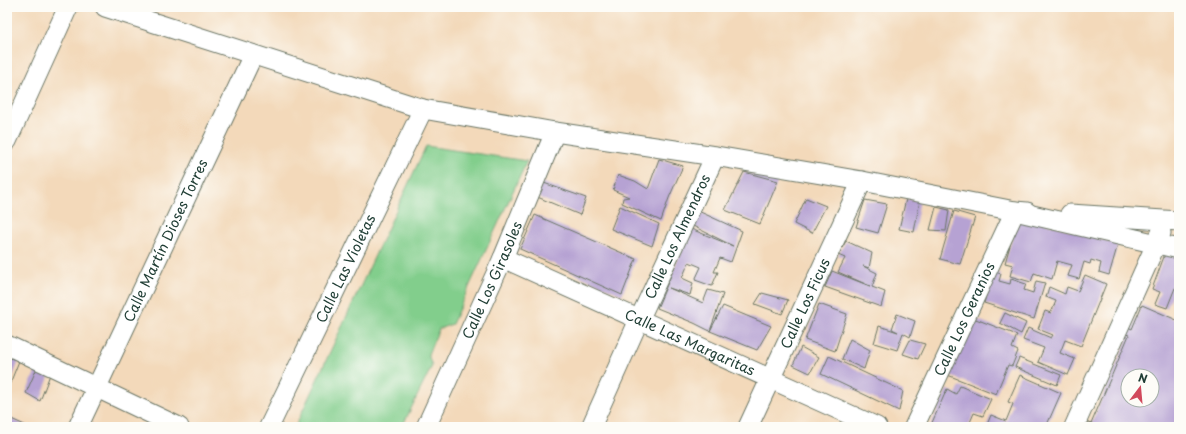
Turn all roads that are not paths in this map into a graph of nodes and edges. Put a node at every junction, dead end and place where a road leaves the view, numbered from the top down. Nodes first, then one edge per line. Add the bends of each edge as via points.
1 (68, 7) edge
2 (105, 7) edge
3 (253, 55) junction
4 (423, 109) junction
5 (555, 132) junction
6 (7, 141) edge
7 (714, 156) junction
8 (862, 181) junction
9 (1015, 211) junction
10 (1174, 220) edge
11 (1156, 243) junction
12 (1179, 249) edge
13 (503, 258) junction
14 (639, 320) junction
15 (7, 345) edge
16 (770, 379) junction
17 (96, 388) junction
18 (78, 427) edge
19 (179, 427) edge
20 (269, 427) edge
21 (426, 427) edge
22 (592, 427) edge
23 (748, 427) edge
24 (877, 427) edge
25 (914, 427) edge
26 (1074, 427) edge

1 - 6 street
2 - 3 street
3 - 4 street
3 - 17 street, Calle Martín Dioses Torres
4 - 5 street
4 - 20 street, Calle Las Violetas
5 - 7 street
5 - 13 street, Calle Los Girasoles
7 - 8 street
7 - 14 street, Calle Los Almendros
8 - 9 street
8 - 16 street, Calle Los Ficus
9 - 10 street
9 - 11 street
9 - 25 street, Calle Los Geranios
10 - 11 street
11 - 12 street
11 - 26 street
13 - 14 street, Calle Las Margaritas
13 - 21 street, Calle Los Girasoles
14 - 16 street, Calle Las Margaritas
14 - 22 street, Calle Los Almendros
15 - 17 street
16 - 23 street, Calle Los Ficus
16 - 24 street, Calle Las Margaritas
17 - 18 street, Calle Martín Dioses Torres
17 - 19 street

